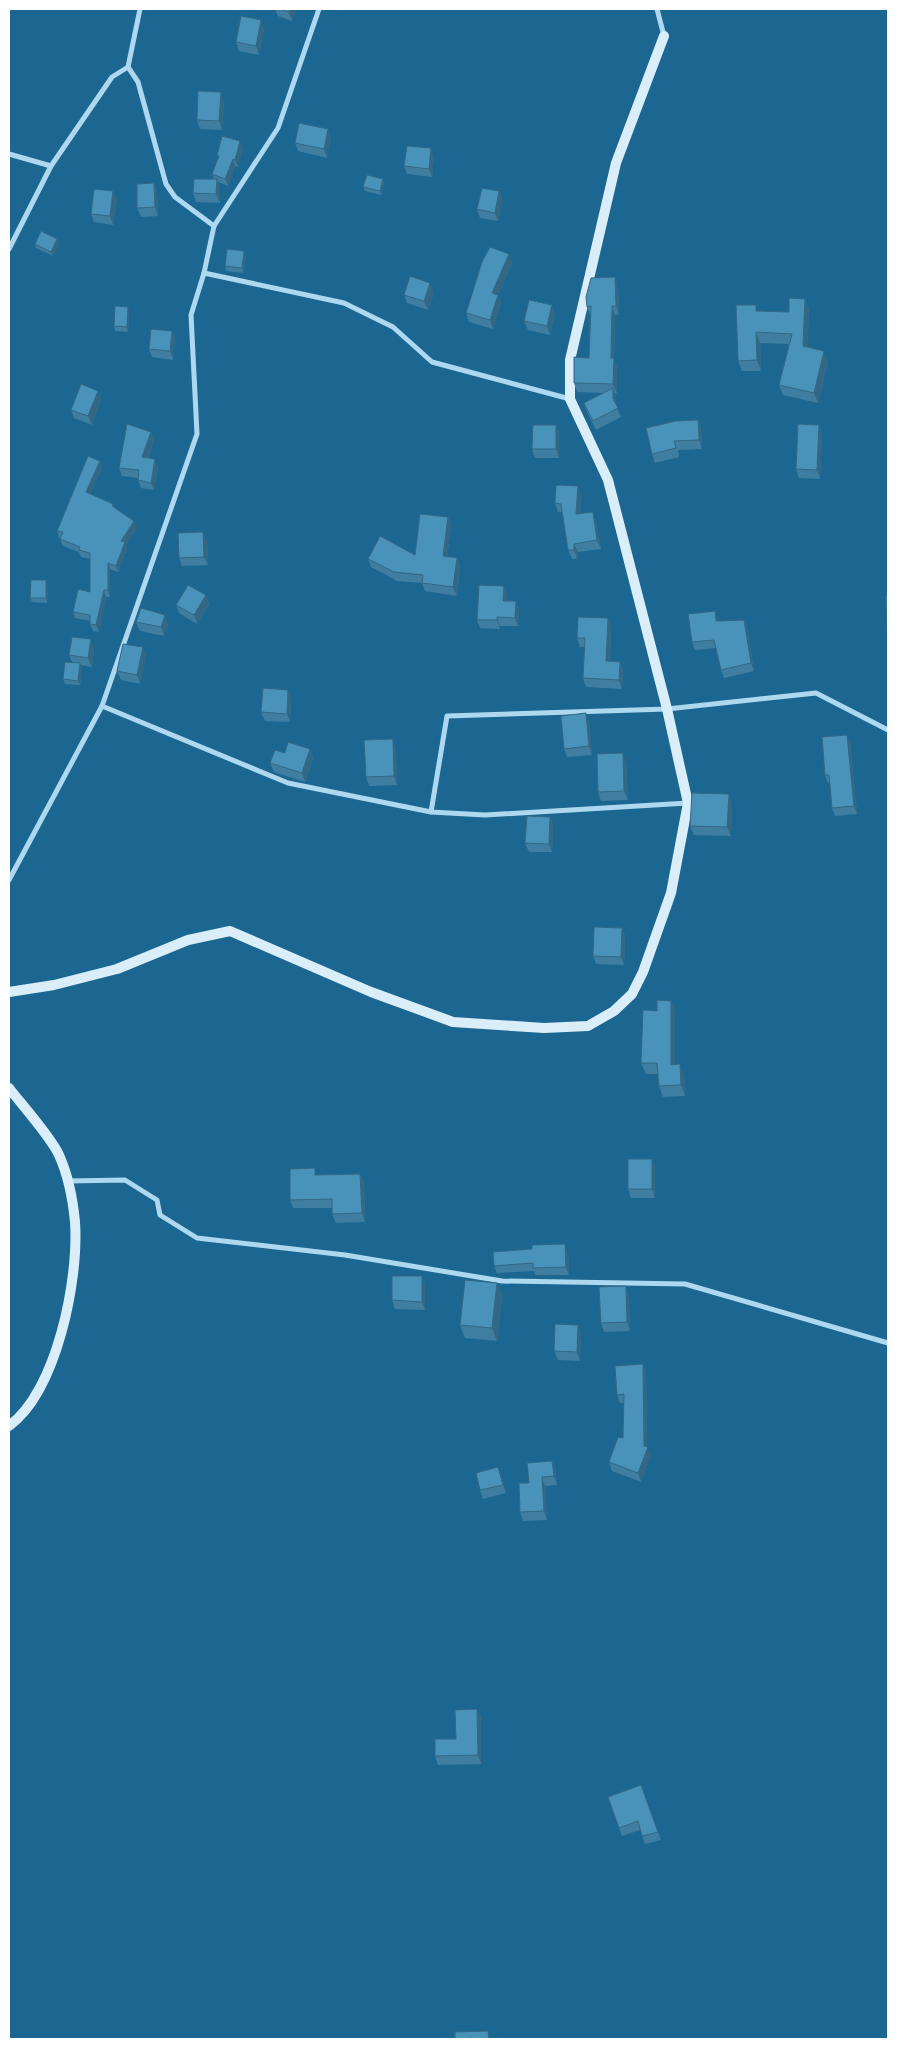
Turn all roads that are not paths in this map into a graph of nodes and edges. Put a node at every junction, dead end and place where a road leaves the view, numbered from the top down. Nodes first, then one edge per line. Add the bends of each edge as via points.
1 (140, 9) edge
2 (319, 9) edge
3 (657, 9) edge
4 (664, 36) joint
5 (128, 67) junction
6 (9, 154) edge
7 (51, 166) junction
8 (214, 226) junction
9 (9, 249) edge
10 (204, 272) junction
11 (570, 399) junction
12 (102, 706) junction
13 (668, 709) junction
14 (888, 730) edge
15 (688, 803) junction
16 (431, 812) junction
17 (9, 880) edge
18 (9, 992) edge
19 (9, 1088) edge
20 (67, 1181) junction
21 (888, 1343) edge
22 (9, 1426) edge

1 - 5 street
2 - 8 street via 278,128
3 - 4 street
4 - 11 main road via 616,162 570,360
5 - 7 street via 112,77
5 - 8 street via 138,82 166,184 175,197
6 - 7 street
7 - 9 street
8 - 10 street
10 - 11 street via 344,303 393,328 432,362
10 - 12 street via 191,314 197,434
11 - 13 main road via 608,480
12 - 16 street via 288,782
12 - 17 street
13 - 14 street via 816,693
13 - 15 main road
13 - 16 street via 447,716
15 - 16 street via 485,815
15 - 18 main road via 671,893 643,972 632,994 588,1026 544,1028 453,1022 371,992 230,931 188,940 117,968 54,985
19 - 20 main road via 58,1154
20 - 21 street via 126,1180 158,1200 160,1215 197,1238 345,1255 502,1281 685,1284
20 - 22 main road via 74,1222 73,1275 56,1353 28,1408

